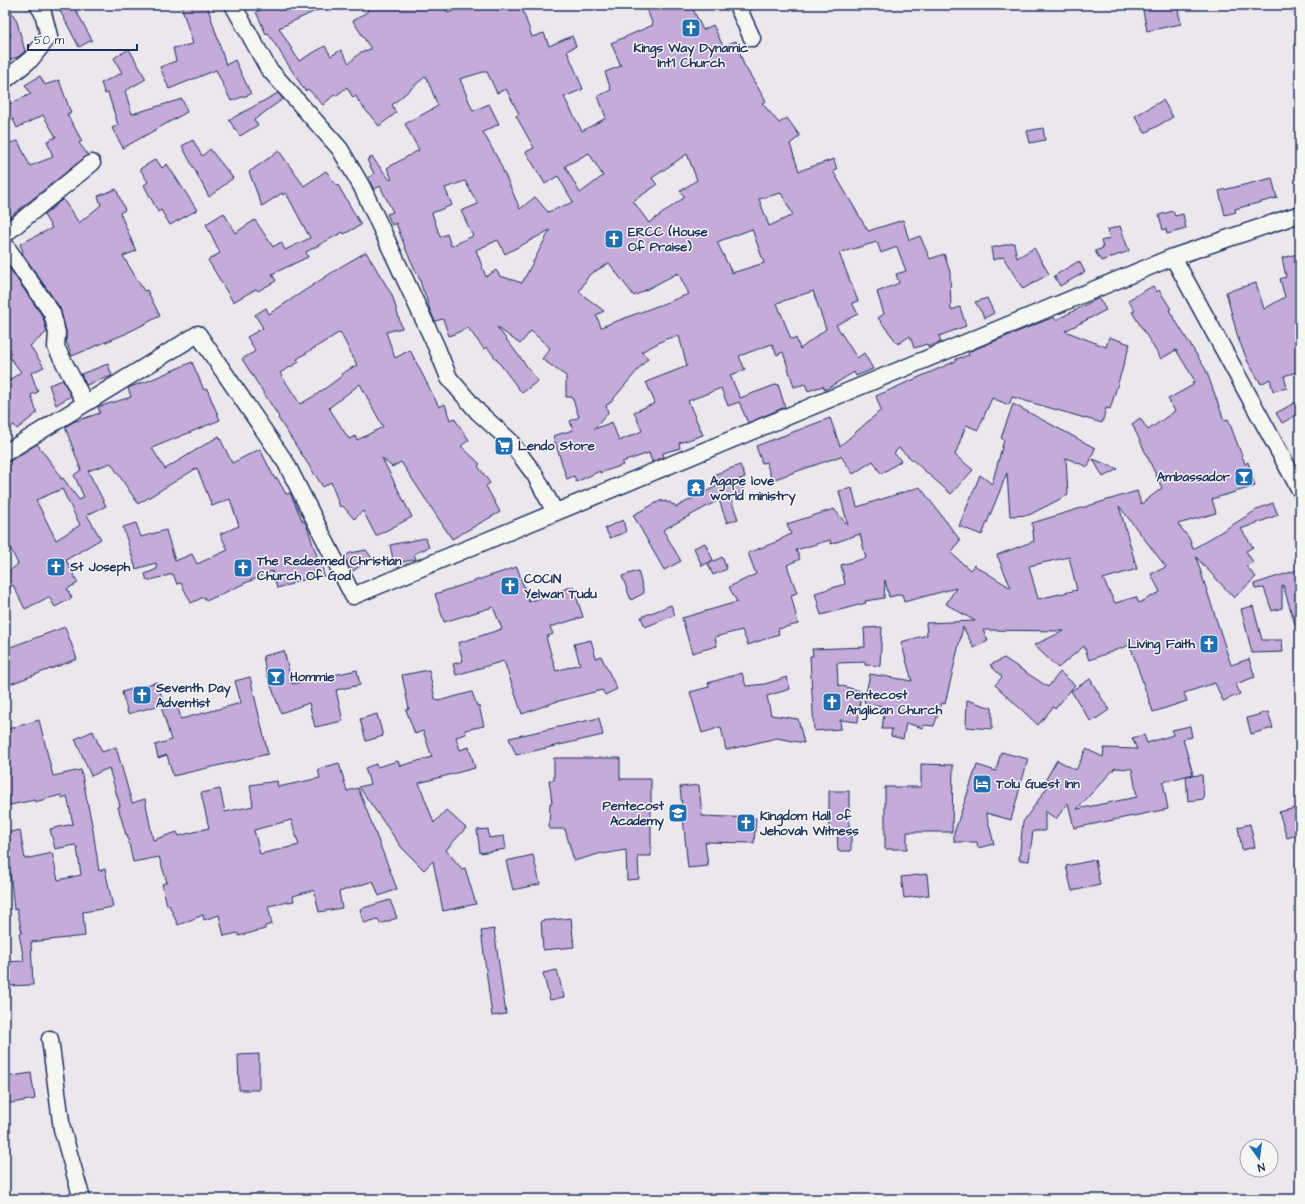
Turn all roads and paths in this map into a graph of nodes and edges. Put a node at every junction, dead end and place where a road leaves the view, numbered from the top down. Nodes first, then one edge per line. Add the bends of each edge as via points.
1 (38, 5) edge
2 (233, 5) edge
3 (737, 5) edge
4 (752, 38) dead end
5 (5, 80) edge
6 (92, 163) dead end
7 (1300, 214) edge
8 (5, 234) edge
9 (5, 245) edge
10 (1173, 257) junction
11 (85, 403) junction
12 (5, 453) edge
13 (1300, 490) edge
14 (555, 512) junction
15 (50, 1039) dead end
16 (82, 1199) edge

1 - 5 street via 43,13 49,36 31,59
2 - 14 street via 268,68 340,149 362,187 433,339 448,378 478,412 509,440 535,475
3 - 4 street
6 - 8 street
7 - 10 street
9 - 11 street via 52,313 57,333 56,347
10 - 13 street
10 - 14 street
11 - 12 street
11 - 14 street via 198,334 286,463 352,596
15 - 16 street via 62,1129

